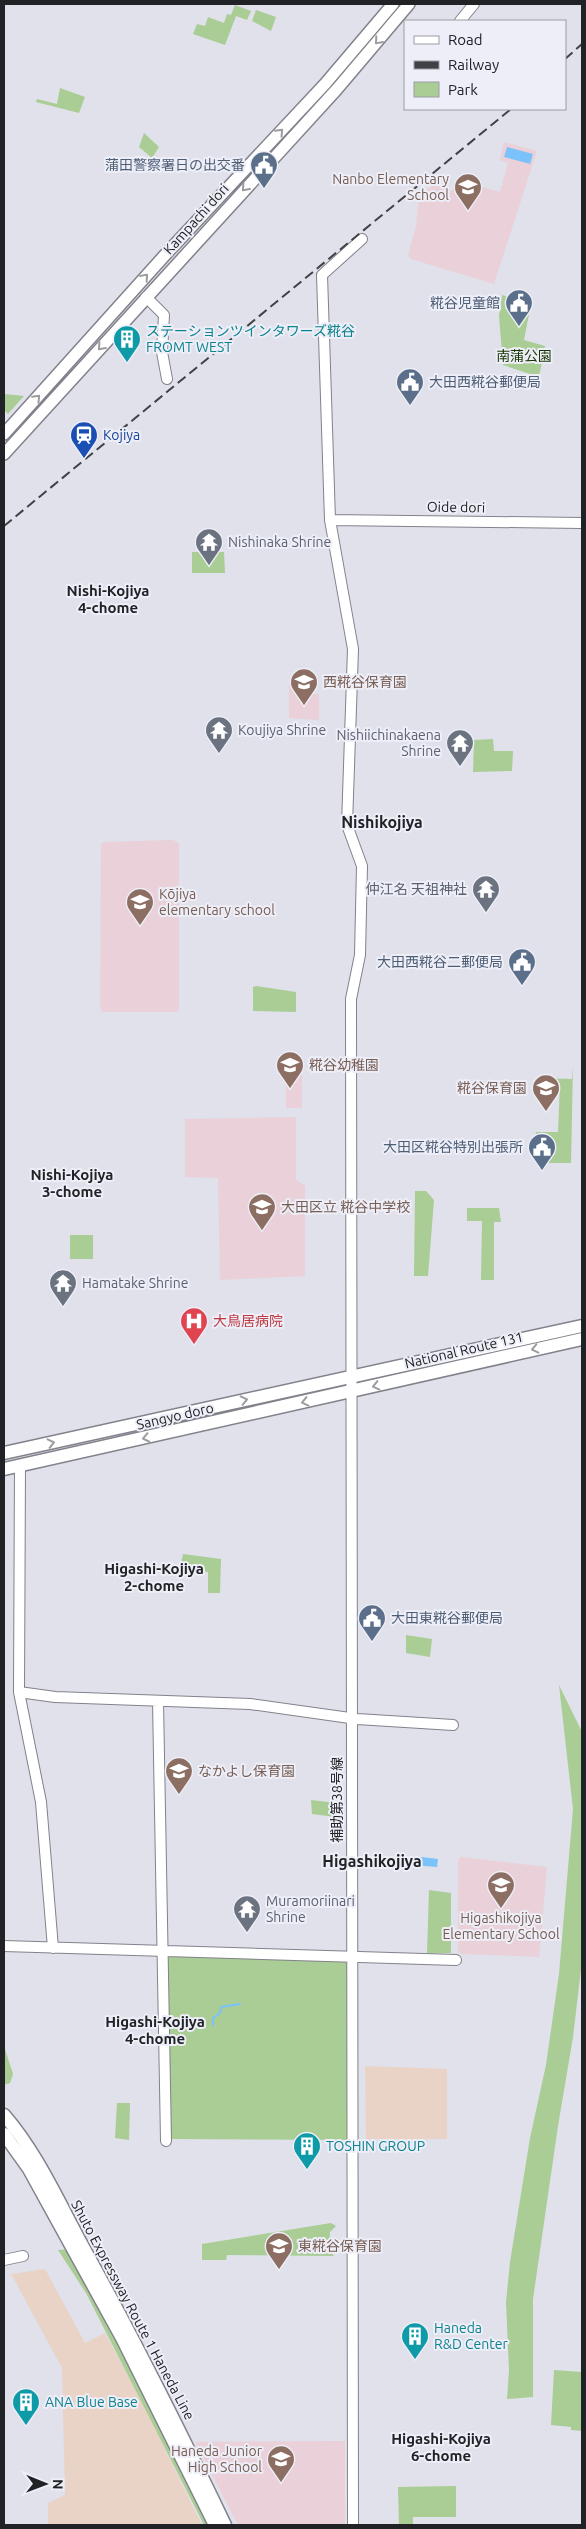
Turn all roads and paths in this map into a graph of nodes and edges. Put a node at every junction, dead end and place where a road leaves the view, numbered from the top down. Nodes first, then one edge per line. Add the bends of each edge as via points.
1 (393, 4) edge
2 (409, 4) edge
3 (474, 4) edge
4 (461, 20) edge
5 (362, 239) dead end
6 (146, 297) junction
7 (166, 379) dead end
8 (4, 434) edge
9 (4, 454) edge
10 (330, 520) junction
11 (582, 523) edge
12 (582, 1326) edge
13 (582, 1339) edge
14 (352, 1376) junction
15 (352, 1391) junction
16 (4, 1454) edge
17 (20, 1465) junction
18 (4, 1469) edge
19 (19, 1692) junction
20 (158, 1701) junction
21 (351, 1718) junction
22 (453, 1725) dead end
23 (4, 1946) edge
24 (53, 1948) junction
25 (162, 1951) junction
26 (352, 1957) junction
27 (456, 1960) dead end
28 (6, 2127) edge
29 (166, 2141) dead end
30 (23, 2256) dead end
31 (4, 2260) edge
32 (215, 2525) edge
33 (225, 2525) edge
34 (353, 2525) edge

8 -> 1 main road, Kampachi dori via 325,84
2 -> 6 main road, Kampachi dori via 337,89
3 - 4 street
5 - 10 street, 補助第38号線 via 322,275
6 - 7 street via 164,315 162,352
6 -> 9 main road, Kampachi dori
10 - 11 street, Oide dori
10 - 14 street, 補助第38号線 via 353,649 348,825 362,866 360,955 352,999
12 - 14 highway, National Route 131
13 -> 15 highway, National Route 131
14 - 15 street, 補助第38号線
16 -> 14 highway, Sangyo doro
15 -> 17 highway, Sangyo doro
15 - 21 street, 補助第38号線
17 - 18 highway, Sangyo doro
17 - 19 street
19 - 20 street via 55,1697
19 - 24 street via 41,1802
20 - 21 street via 250,1704
20 - 25 street
21 - 22 street
21 - 26 street, 補助第38号線
23 - 24 street
24 - 25 street
25 - 26 street
25 - 29 street
26 - 27 street
26 - 34 street, 補助第38号線
28 - 32 highway, Shuto Expressway Route 1 Haneda Line via 118,2329
28 - 33 highway, Shuto Expressway Route 1 Haneda Line via 46,2178 164,2398
30 - 31 street

